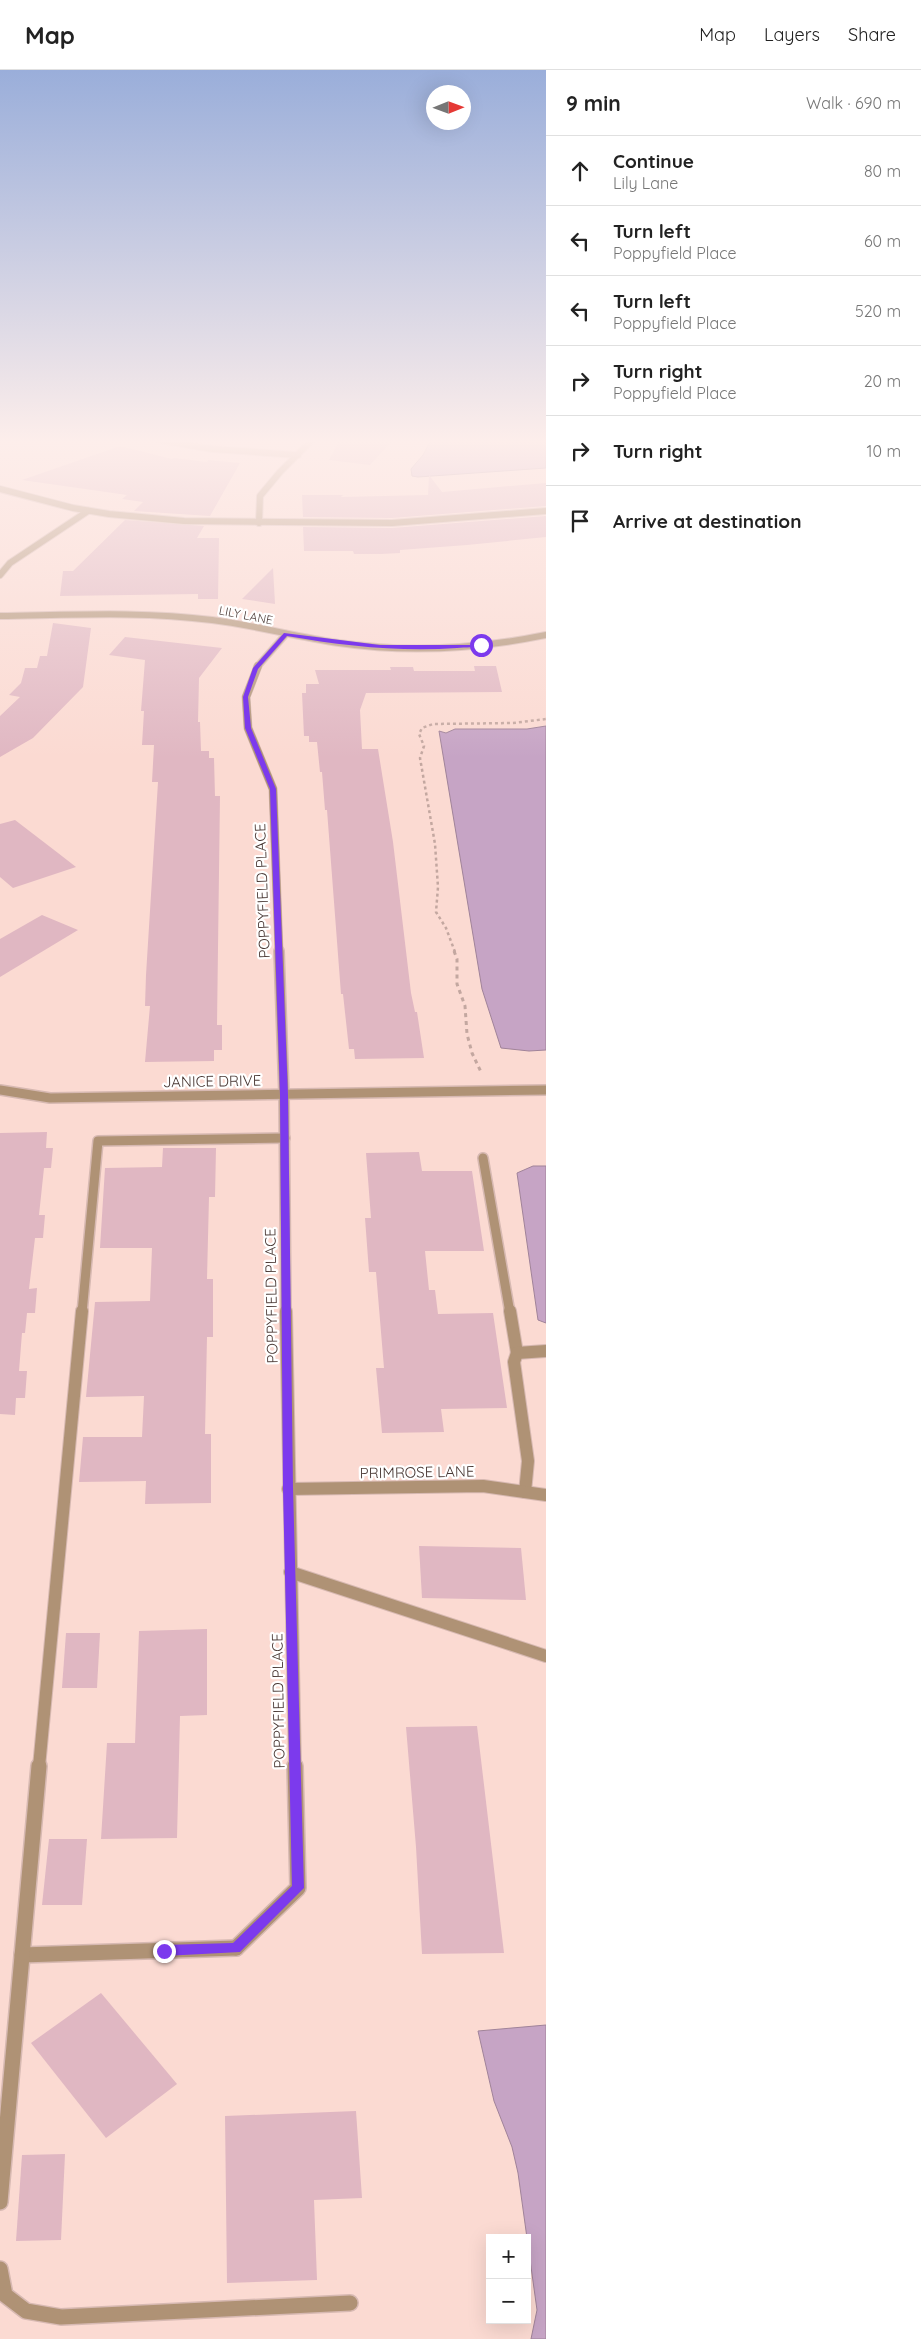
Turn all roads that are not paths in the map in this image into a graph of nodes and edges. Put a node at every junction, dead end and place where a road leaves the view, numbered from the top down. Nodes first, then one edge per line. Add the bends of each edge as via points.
1 (36, 546) edge
2 (0, 575) edge
3 (0, 616) edge
4 (286, 634) junction
5 (546, 635) edge
6 (0, 1090) edge
7 (546, 1090) edge
8 (284, 1095) junction
9 (284, 1138) junction
10 (483, 1158) dead end
11 (546, 1351) edge
12 (517, 1352) junction
13 (288, 1488) junction
14 (524, 1492) junction
15 (546, 1495) edge
16 (290, 1572) junction
17 (546, 1656) edge
18 (22, 1955) junction
19 (0, 2202) edge
20 (0, 2269) edge
21 (350, 2303) dead end

1 - 2 street via 10,563
3 - 4 street, LILY LANE via 178,616 245,624
4 - 5 street, LILY LANE via 341,644 419,648 496,644
4 - 8 street, POPPYFIELD PLACE via 256,668 246,697 248,728 273,789
6 - 8 street, JANICE DRIVE via 50,1098
7 - 8 street, JANICE DRIVE
8 - 9 street, POPPYFIELD PLACE
9 - 13 street, POPPYFIELD PLACE
9 - 18 street via 98,1141
10 - 12 street
11 - 12 street
12 - 14 street via 514,1362 528,1460
13 - 14 street, PRIMROSE LANE via 483,1486
13 - 16 street, POPPYFIELD PLACE
14 - 15 street, PRIMROSE LANE
16 - 17 street
16 - 18 street, POPPYFIELD PLACE via 298,1888 236,1948
18 - 19 street
20 - 21 street via 5,2294 26,2311 61,2317

